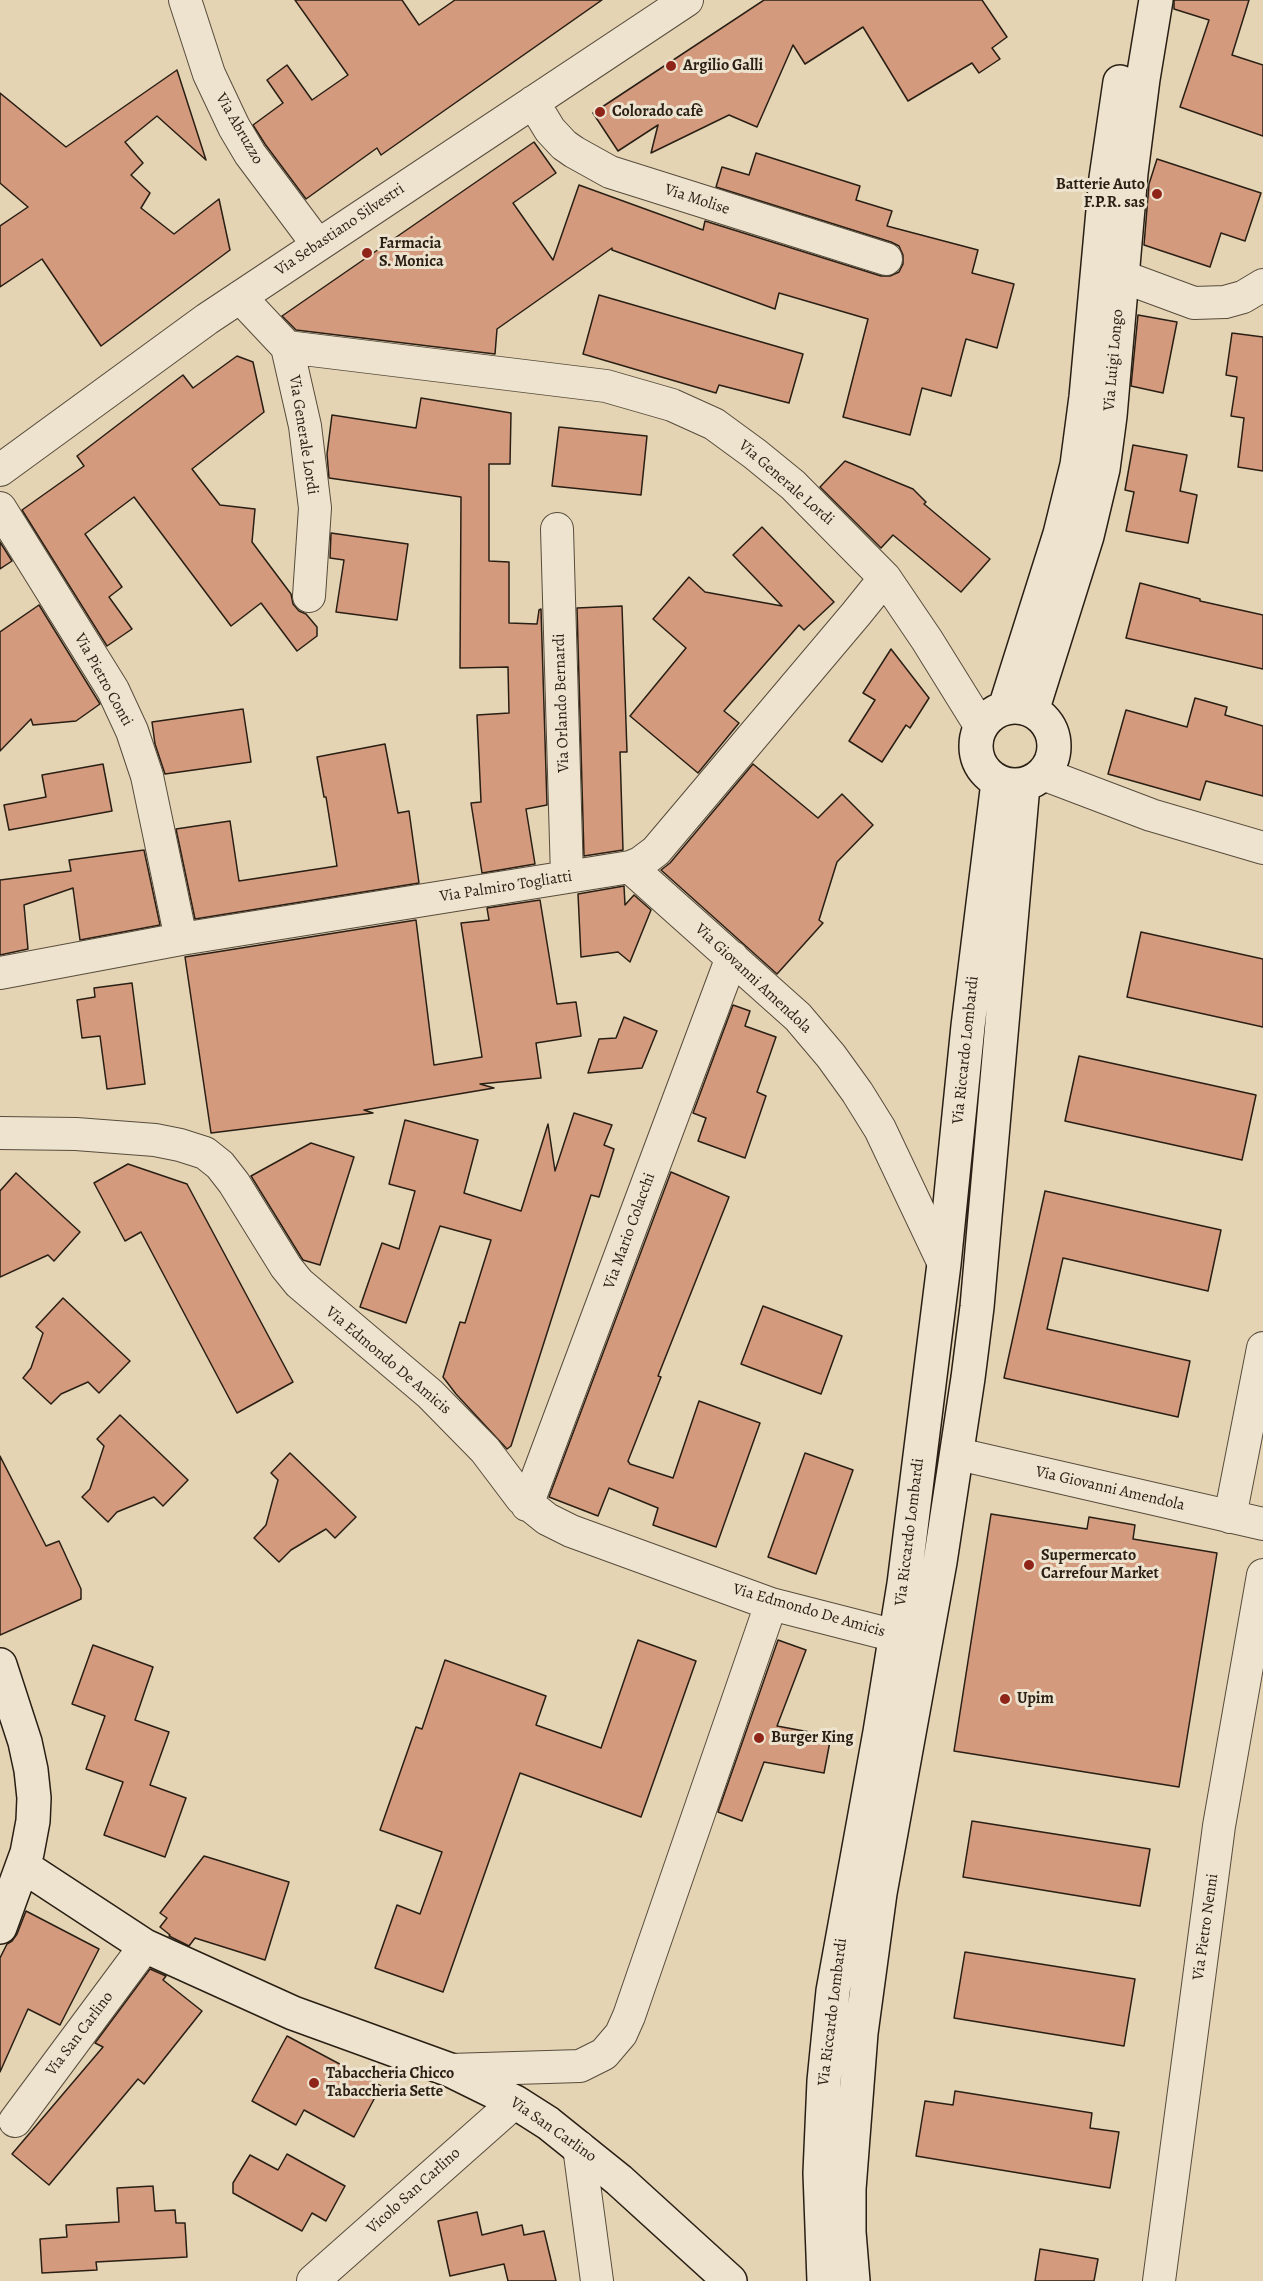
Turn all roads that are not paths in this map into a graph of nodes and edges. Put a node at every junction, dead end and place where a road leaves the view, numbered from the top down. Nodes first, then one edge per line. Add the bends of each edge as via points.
1 (185, 0) edge
2 (1134, 0) edge
3 (1156, 0) edge
4 (671, 5) edge
5 (533, 102) junction
6 (318, 245) junction
7 (886, 259) dead end
8 (1121, 276) junction
9 (1263, 285) edge
10 (240, 297) junction
11 (287, 347) junction
12 (0, 470) edge
13 (0, 508) edge
14 (557, 529) dead end
15 (885, 578) junction
16 (309, 596) dead end
17 (1006, 716) junction
18 (1021, 780) junction
19 (1263, 848) edge
20 (630, 867) junction
21 (567, 877) junction
22 (181, 939) junction
23 (732, 957) junction
24 (0, 973) edge
25 (0, 1133) edge
26 (944, 1264) junction
27 (1263, 1348) edge
28 (958, 1454) junction
29 (527, 1505) junction
30 (1230, 1517) junction
31 (1263, 1524) edge
32 (1263, 1575) edge
33 (771, 1604) junction
34 (896, 1636) junction
35 (0, 1665) edge
36 (23, 1866) junction
37 (0, 1927) edge
38 (145, 1946) junction
39 (450, 2070) junction
40 (515, 2102) junction
41 (15, 2121) dead end
42 (579, 2147) junction
43 (313, 2281) edge
44 (597, 2281) edge
45 (730, 2281) edge
46 (824, 2281) edge
47 (853, 2281) edge
48 (1159, 2281) edge

1 - 6 street, Via Abruzzo via 209,74 234,127
2 - 17 main road, Via Luigi Longo via 1106,178 1077,465
3 - 8 main road, Via Luigi Longo via 1137,120
4 - 5 street, Via Sebastiano Silvestri
5 - 6 street, Via Sebastiano Silvestri
5 - 7 street, Via Molise via 564,144 610,172
6 - 10 street, Via Sebastiano Silvestri
8 - 9 street via 1203,304 1243,297
8 - 17 main road, Via Luigi Longo via 1100,487 1087,536
10 - 11 street
10 - 12 street, Via Sebastiano Silvestri
11 - 15 street, Via Generale Lordi via 584,382 672,405 714,424 776,470
11 - 16 street, Via Generale Lordi via 305,426 314,498
13 - 22 street, Via Pietro Conti via 113,690 132,731 147,776
14 - 21 street, Via Orlando Bernardi
15 - 17 street, Via Generale Lordi via 927,640
15 - 20 street, Via Palmiro Togliatti via 656,851
17 - 18 main road via 976,739 976,752 987,774
17 - 18 main road via 1048,725 1052,735 1053,755
18 - 19 street
18 - 26 main road, Via Riccardo Lombardi via 968,1026
18 - 28 main road, Via Riccardo Lombardi via 977,1307
20 - 21 street, Via Palmiro Togliatti
20 - 23 street, Via Giovanni Amendola
21 - 22 street, Via Palmiro Togliatti
22 - 24 street, Via Palmiro Togliatti
23 - 26 street, Via Giovanni Amendola via 798,1017 844,1073 880,1129
23 - 29 street, Via Mario Colacchi
25 - 29 street, Via Edmondo De Amicis via 155,1140 205,1153 234,1183 299,1283 455,1417
26 - 34 main road, Via Riccardo Lombardi
27 - 30 street
28 - 30 street, Via Giovanni Amendola
28 - 47 main road, Via Riccardo Lombardi via 867,1981 849,2168
29 - 33 street, Via Edmondo De Amicis via 571,1531
30 - 31 street, Via Giovanni Amendola
32 - 48 street, Via Pietro Nenni via 1219,1826
33 - 34 street, Via Edmondo De Amicis
33 - 39 street via 621,2034 604,2054 580,2066
34 - 46 main road, Via Riccardo Lombardi via 832,1991 820,2173
35 - 36 main road via 31,1770 33,1821
36 - 37 main road
36 - 38 main road, Via San Carlino
38 - 39 main road, Via San Carlino via 293,2013
38 - 41 street, Via San Carlino
39 - 40 main road, Via San Carlino
40 - 42 main road, Via San Carlino
40 - 43 street, Vicolo San Carlino
42 - 44 street
42 - 45 main road, Via San Carlino

